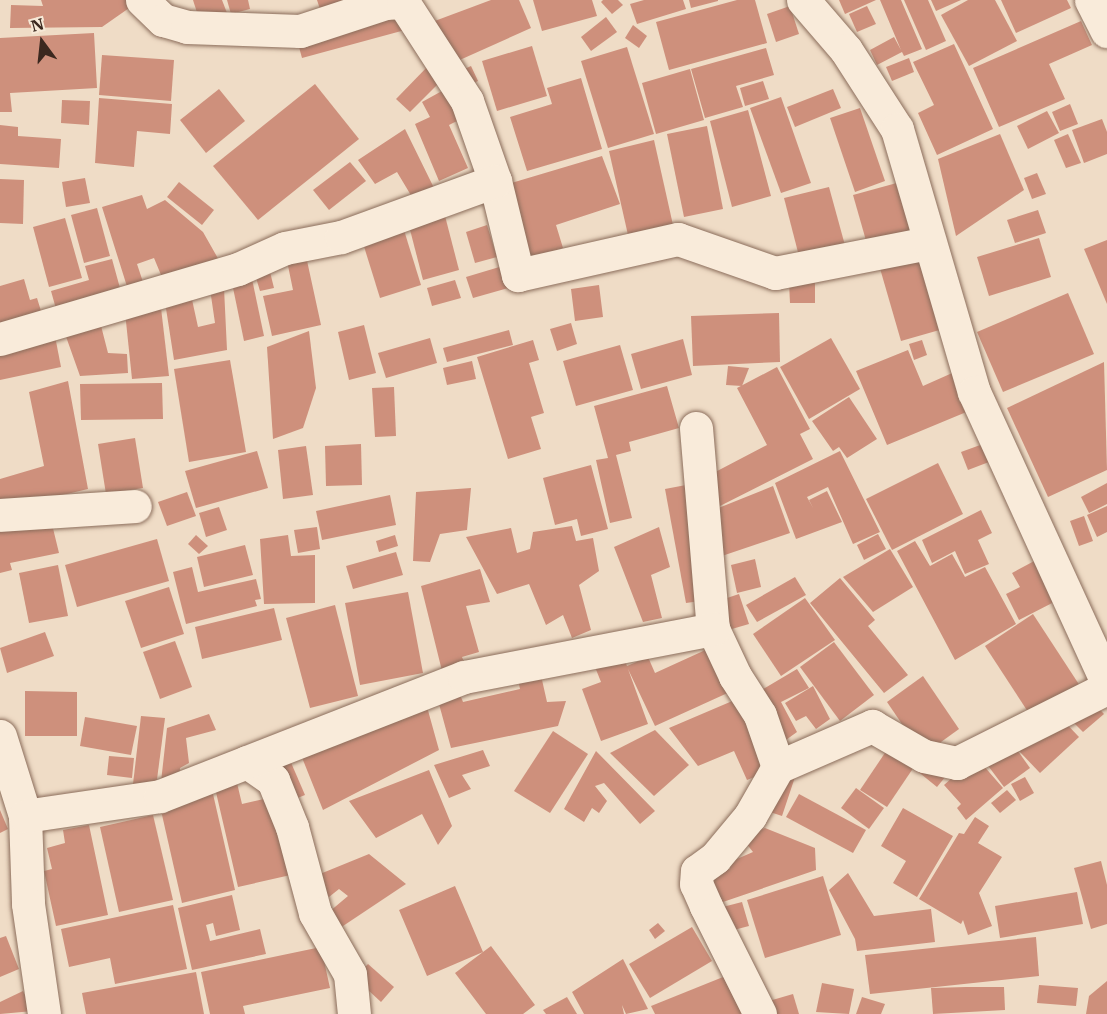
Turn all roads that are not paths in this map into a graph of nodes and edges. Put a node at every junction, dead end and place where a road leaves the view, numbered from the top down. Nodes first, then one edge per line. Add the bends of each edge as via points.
1 (142, 0) edge
2 (803, 0) edge
3 (1091, 0) edge
4 (1107, 32) edge
5 (495, 181) junction
6 (928, 243) junction
7 (0, 339) edge
8 (696, 428) dead end
9 (135, 506) dead end
10 (0, 516) edge
11 (713, 628) junction
12 (1107, 683) edge
13 (1107, 688) edge
14 (0, 736) edge
15 (247, 762) junction
16 (778, 767) junction
17 (25, 816) junction
18 (44, 1014) edge
19 (354, 1014) edge
20 (760, 1014) edge

1 - 5 street via 163,20 187,27 300,31 385,3 403,2 467,101
2 - 6 street via 846,50 897,129
3 - 4 street
5 - 6 street via 518,275 678,239 775,273
5 - 7 street via 340,237 285,249 238,269
6 - 12 street via 953,309 974,392
8 - 11 street
9 - 10 street
11 - 15 street via 464,677
11 - 16 street via 735,676 760,715
13 - 16 street via 957,763 924,756 872,726
14 - 17 street
15 - 17 street via 160,796
15 - 19 street via 273,780 292,827 315,913 350,974
16 - 20 street via 750,816 715,858 697,871 696,884
17 - 18 street via 28,904

